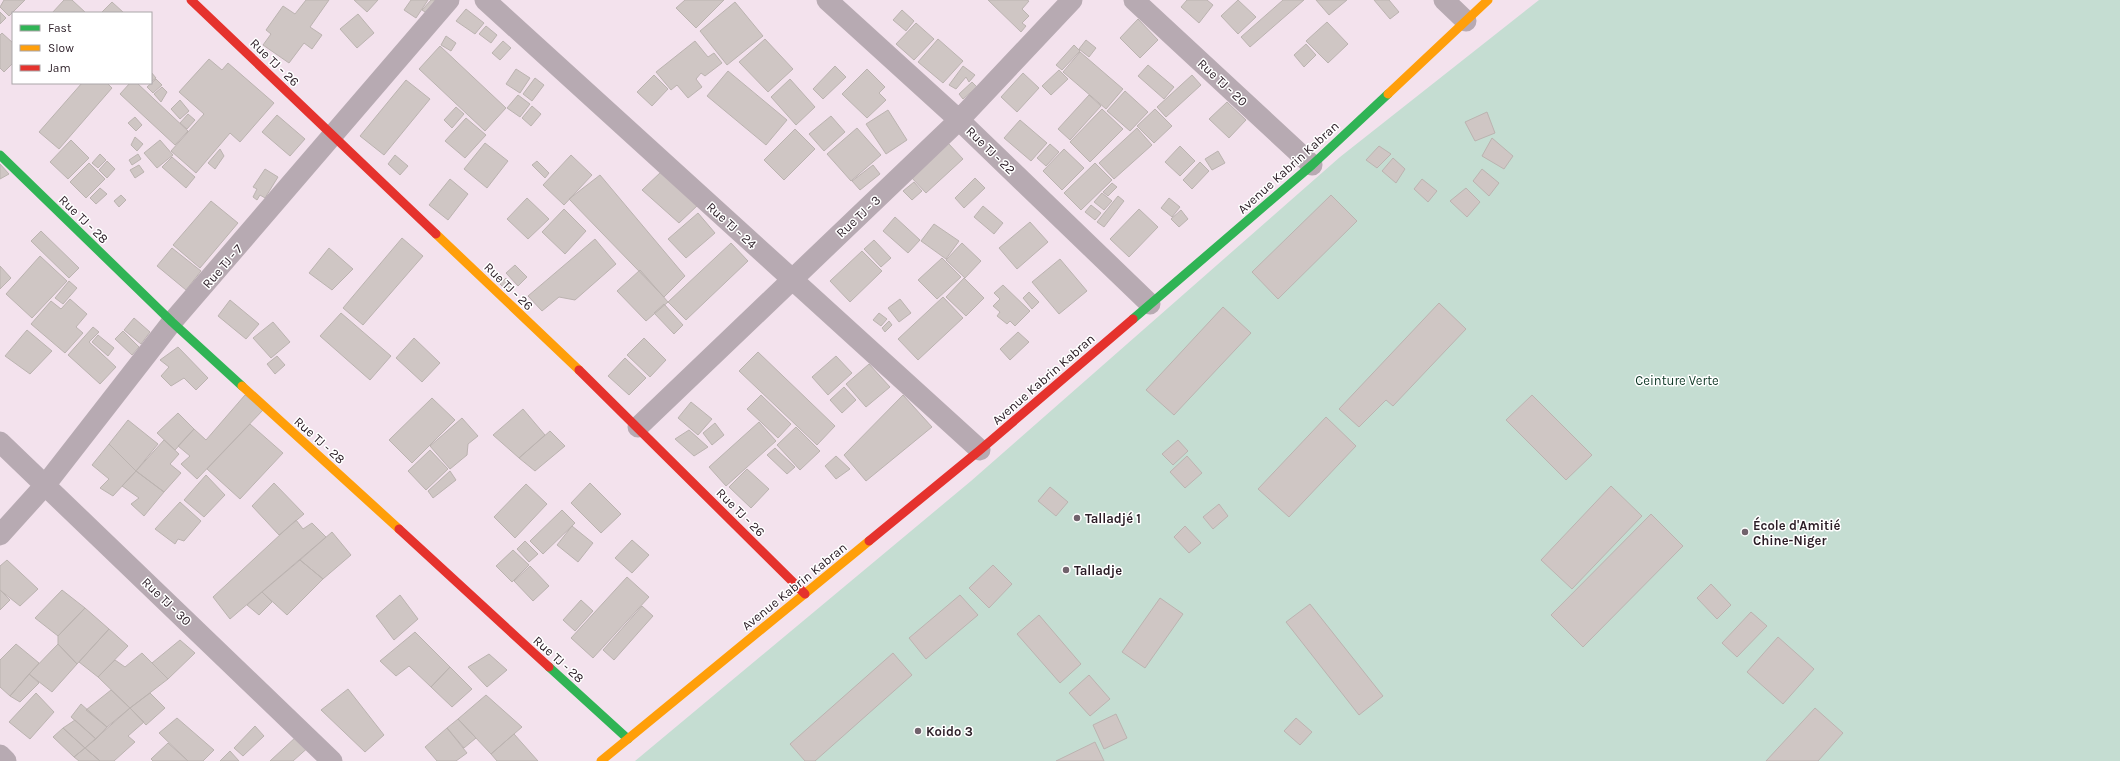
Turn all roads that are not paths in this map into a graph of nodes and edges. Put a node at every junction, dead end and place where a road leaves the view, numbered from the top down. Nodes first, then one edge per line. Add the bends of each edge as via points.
1 (191, 0) edge
2 (449, 0) edge
3 (485, 0) edge
4 (827, 0) edge
5 (1072, 0) edge
6 (1134, 0) edge
7 (1444, 0) edge
8 (1488, 0) edge
9 (1466, 21) junction
10 (960, 120) junction
11 (334, 136) junction
12 (0, 155) edge
13 (1312, 165) junction
14 (792, 279) junction
15 (1150, 304) junction
16 (172, 322) junction
17 (638, 427) junction
18 (0, 442) edge
19 (980, 450) junction
20 (46, 484) junction
21 (0, 536) edge
22 (804, 594) junction
23 (628, 739) junction
24 (0, 755) edge
25 (6, 761) edge
26 (332, 761) edge
27 (601, 761) edge

1 - 11 street, Rue TJ - 26
2 - 11 street, Rue TJ - 7
3 - 14 street, Rue TJ - 24
4 - 10 street, Rue TJ - 22
5 - 10 street, Rue TJ - 3
6 - 13 street, Rue TJ - 20
7 - 9 street
8 - 9 street, Avenue Kabrin Kabran
9 - 13 street, Avenue Kabrin Kabran
10 - 14 street, Rue TJ - 3
10 - 15 street, Rue TJ - 22
11 - 16 street, Rue TJ - 7
11 - 17 street, Rue TJ - 26
12 - 16 street, Rue TJ - 28
13 - 15 street, Avenue Kabrin Kabran
14 - 17 street, Rue TJ - 3
14 - 19 street, Rue TJ - 24
15 - 19 street, Avenue Kabrin Kabran
16 - 20 street, Rue TJ - 7
16 - 23 street, Rue TJ - 28
17 - 22 street, Rue TJ - 26
18 - 20 street, Rue TJ - 30
19 - 22 street, Avenue Kabrin Kabran
20 - 21 street, Rue TJ - 7
20 - 26 street, Rue TJ - 30
22 - 23 street, Avenue Kabrin Kabran
23 - 27 street, Avenue Kabrin Kabran
24 - 25 street

